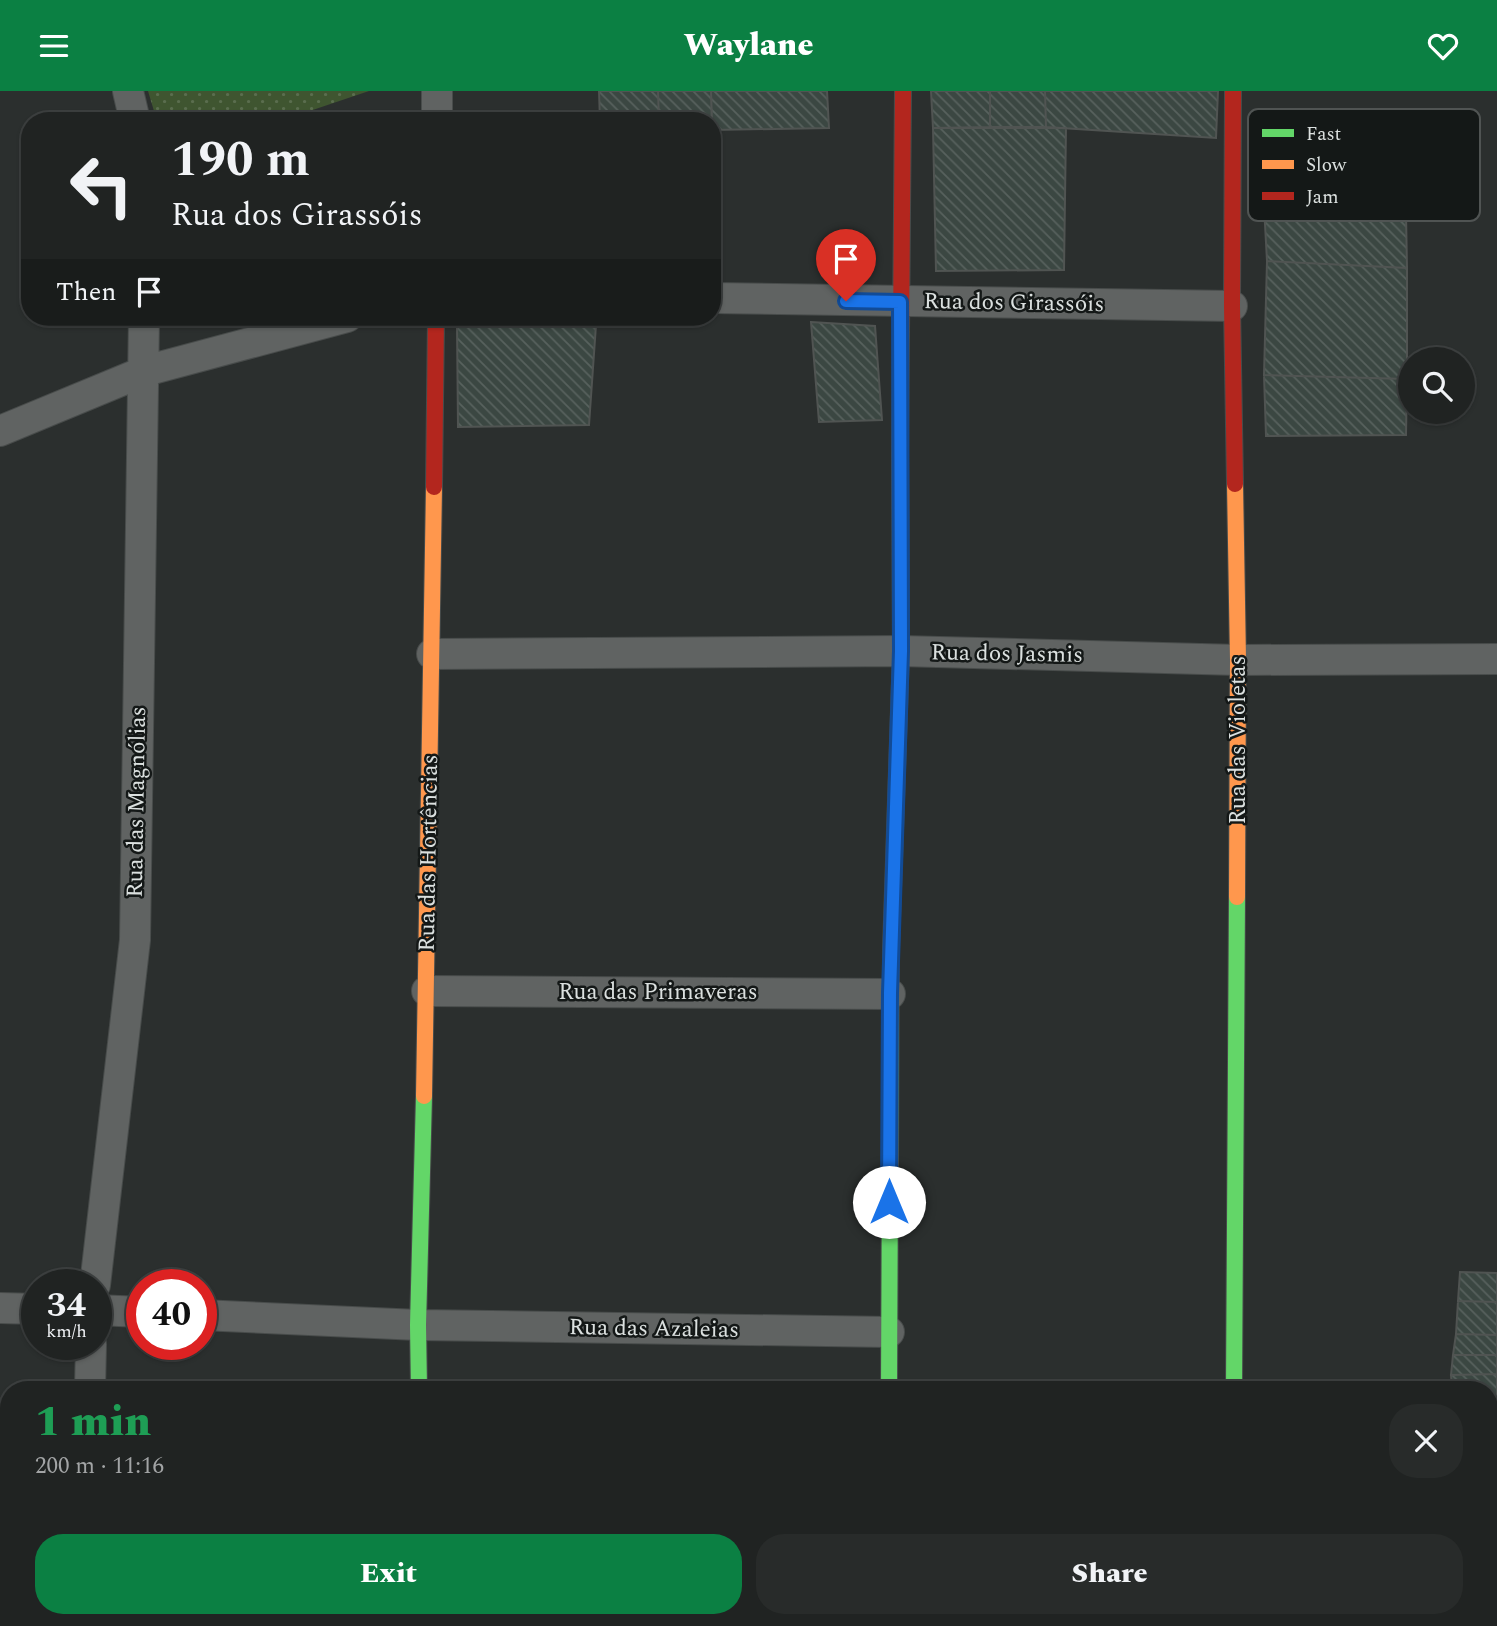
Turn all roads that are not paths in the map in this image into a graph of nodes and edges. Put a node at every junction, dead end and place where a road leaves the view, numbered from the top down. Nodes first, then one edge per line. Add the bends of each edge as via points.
1 (128, 91) edge
2 (437, 91) edge
3 (904, 91) edge
4 (1233, 91) edge
5 (133, 112) edge
6 (437, 112) edge
7 (721, 298) edge
8 (900, 302) junction
9 (1232, 306) junction
10 (144, 326) edge
11 (313, 326) edge
12 (436, 326) edge
13 (145, 371) junction
14 (0, 431) edge
15 (901, 651) junction
16 (432, 654) junction
17 (1497, 659) edge
18 (1238, 660) junction
19 (427, 991) junction
20 (890, 993) junction
21 (97, 1269) edge
22 (0, 1308) edge
23 (21, 1309) edge
24 (217, 1316) edge
25 (418, 1325) junction
26 (889, 1332) junction
27 (91, 1360) edge
28 (90, 1381) edge
29 (419, 1381) edge
30 (889, 1381) edge
31 (1234, 1381) edge

1 - 5 street
2 - 6 street
3 - 8 street
4 - 9 street, Rua das Violetas
7 - 8 street, Rua dos Girassóis
8 - 9 street, Rua dos Girassóis
8 - 15 street
9 - 18 street, Rua das Violetas
10 - 13 street, Rua das Magnólias
11 - 13 street
12 - 16 street, Rua das Hortências
13 - 14 street
13 - 21 street, Rua das Magnólias via 135,940
15 - 16 street, Rua dos Jasmis
15 - 18 street, Rua dos Jasmis
15 - 20 street
16 - 19 street, Rua das Hortências
17 - 18 street, Rua dos Jasmis
18 - 31 street, Rua das Violetas
19 - 20 street, Rua das Primaveras
19 - 25 street, Rua das Hortências
20 - 26 street
22 - 23 street
24 - 25 street, Rua das Azaleias
25 - 26 street, Rua das Azaleias
25 - 29 street, Rua das Hortências
26 - 30 street
27 - 28 street

